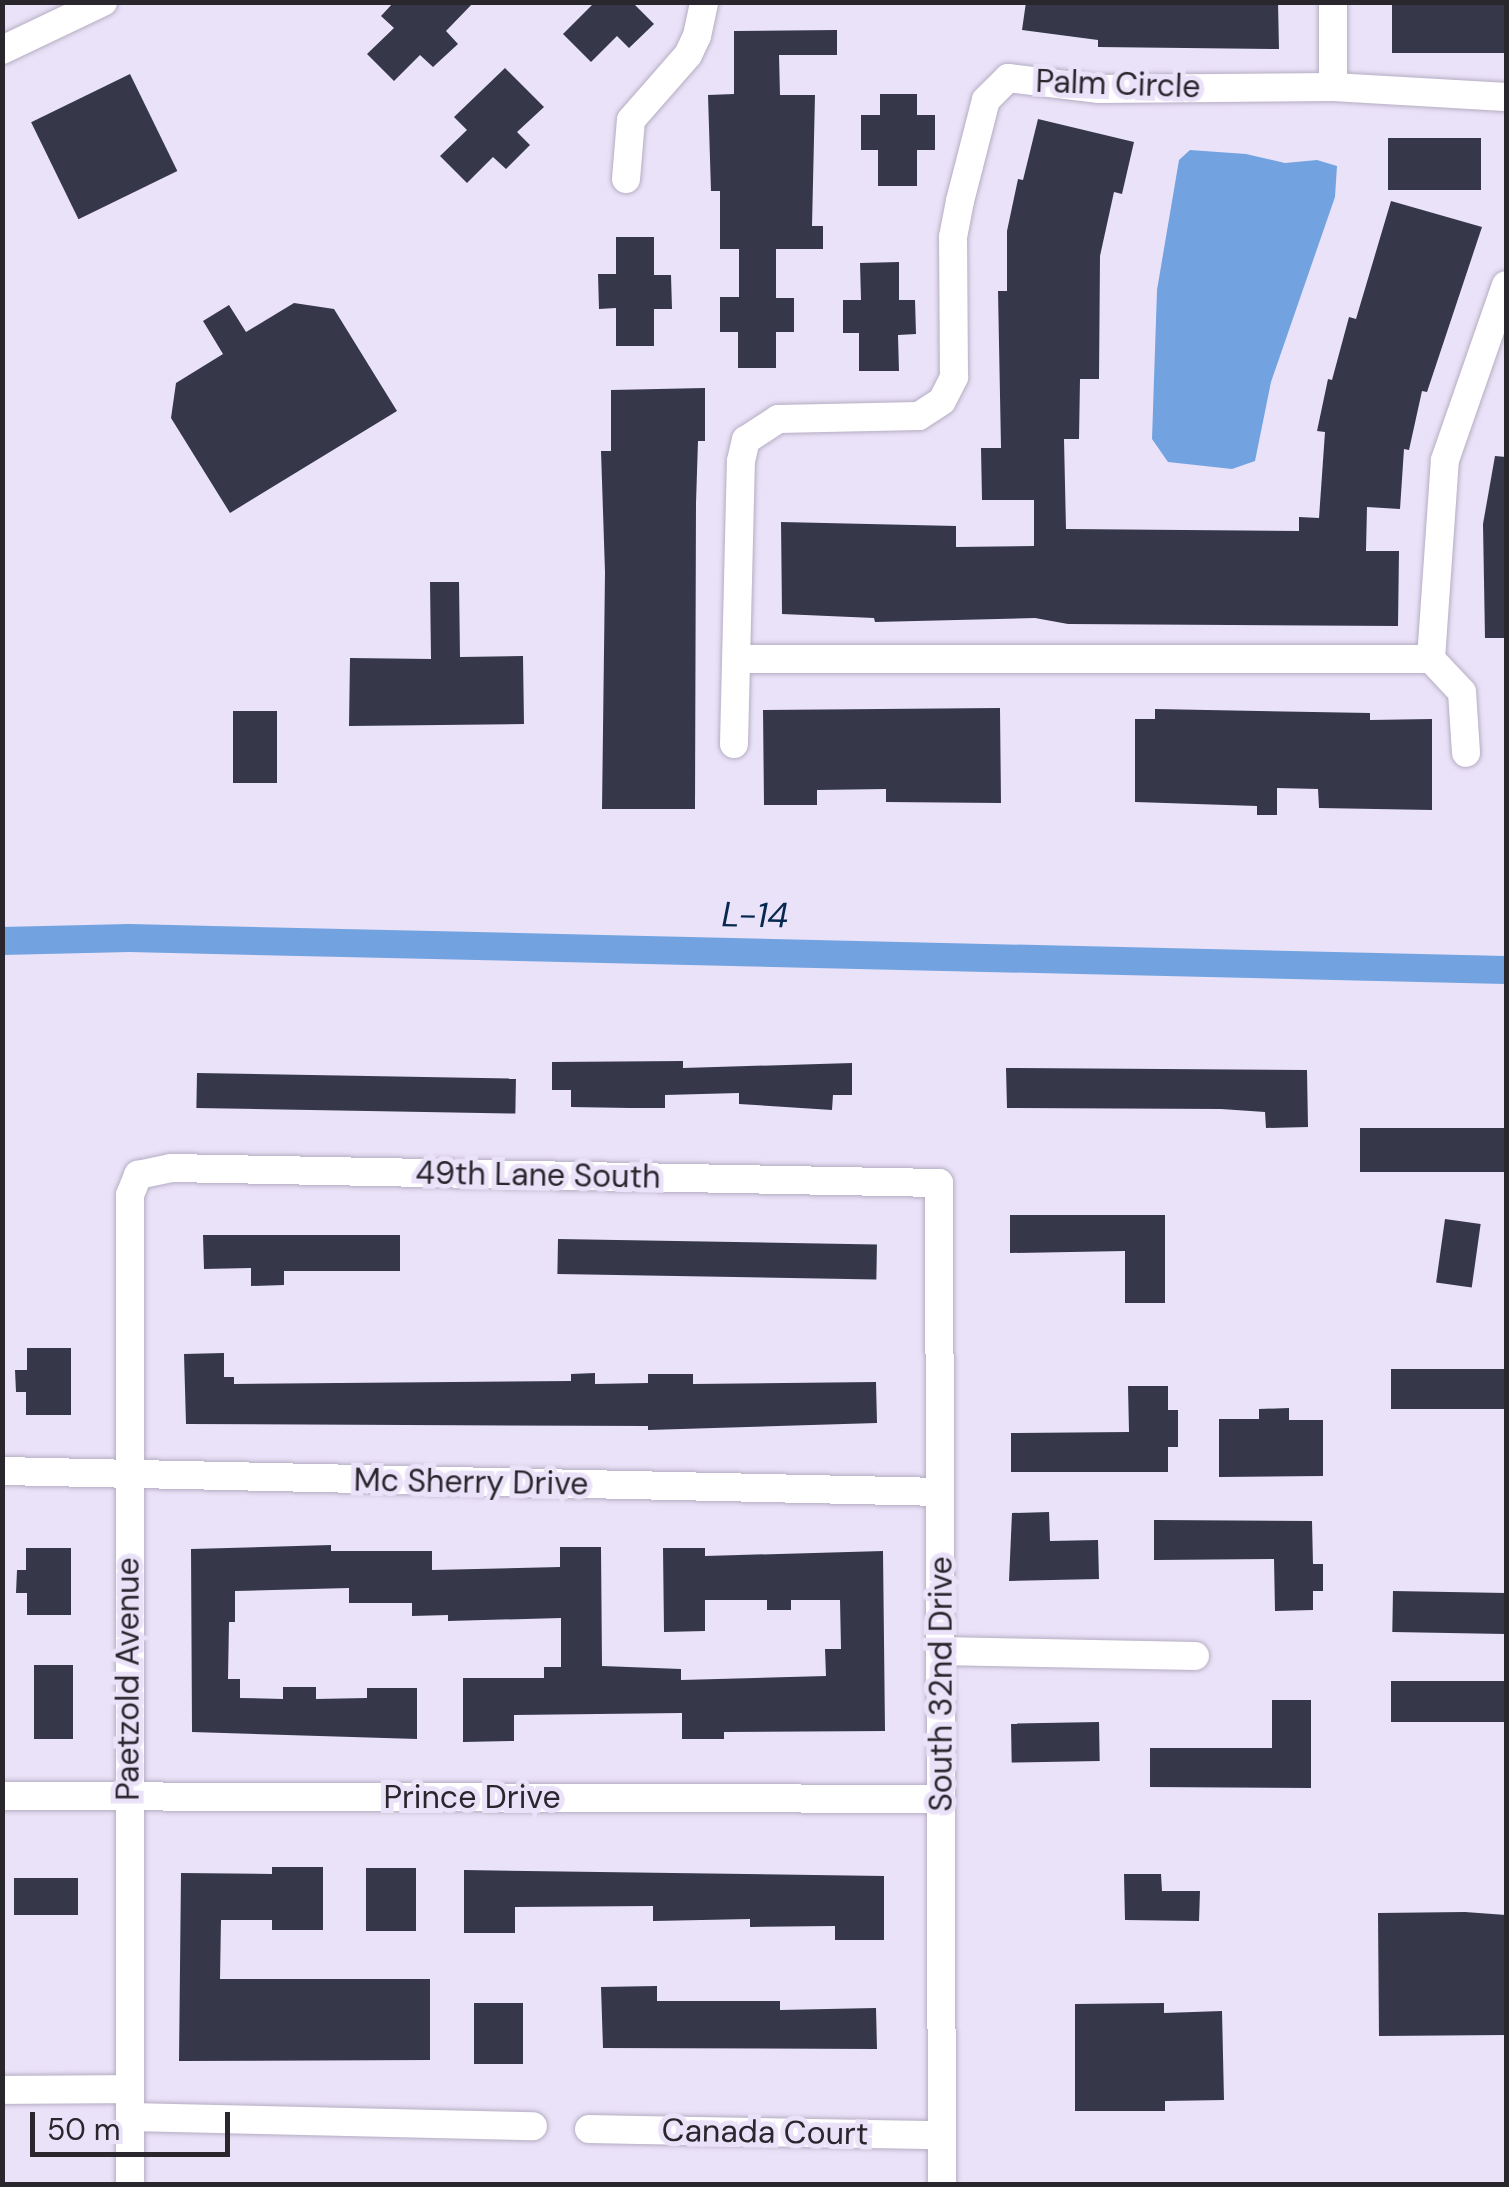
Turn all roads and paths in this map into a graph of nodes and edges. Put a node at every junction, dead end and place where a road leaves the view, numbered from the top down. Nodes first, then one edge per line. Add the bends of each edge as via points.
1 (103, 2) edge
2 (704, 2) edge
3 (1333, 2) edge
4 (2, 50) edge
5 (1333, 87) junction
6 (1506, 98) edge
7 (626, 179) dead end
8 (1506, 285) edge
9 (1431, 659) junction
10 (737, 660) junction
11 (734, 744) dead end
12 (1466, 752) dead end
13 (138, 1175) joint
14 (939, 1183) joint
15 (2, 1471) edge
16 (128, 1474) junction
17 (940, 1492) junction
18 (940, 1651) junction
19 (1195, 1656) dead end
20 (2, 1796) edge
21 (129, 1797) junction
22 (941, 1798) junction
23 (2, 2090) edge
24 (130, 2103) junction
25 (533, 2126) dead end
26 (589, 2129) dead end
27 (942, 2135) junction
28 (130, 2184) edge
29 (942, 2184) edge

1 - 4 street
2 - 7 street via 688,55 631,120
3 - 5 street
5 - 6 street, Palm Circle
5 - 10 street, Palm Circle via 1099,89 1008,78 986,100 953,237 954,377 942,401 919,416 778,419 746,440
8 - 9 street via 1445,460
9 - 10 street
9 - 12 street via 1462,692
10 - 11 street, Palm Circle
13 - 14 street, 49th Lane South via 171,1168
13 - 16 street, Paetzold Avenue via 130,1194
14 - 17 street, South 32nd Drive
15 - 16 street, Mc Sherry Drive
16 - 17 street, Mc Sherry Drive
16 - 21 street, Paetzold Avenue
17 - 18 street, South 32nd Drive
18 - 19 street
18 - 22 street, South 32nd Drive
20 - 21 street, Prince Drive
21 - 22 street, Prince Drive
21 - 24 street, Paetzold Avenue
22 - 27 street, South 32nd Drive
23 - 24 street
24 - 25 street
24 - 28 street, Paetzold Avenue
26 - 27 street, Canada Court
27 - 29 street, South 32nd Drive

